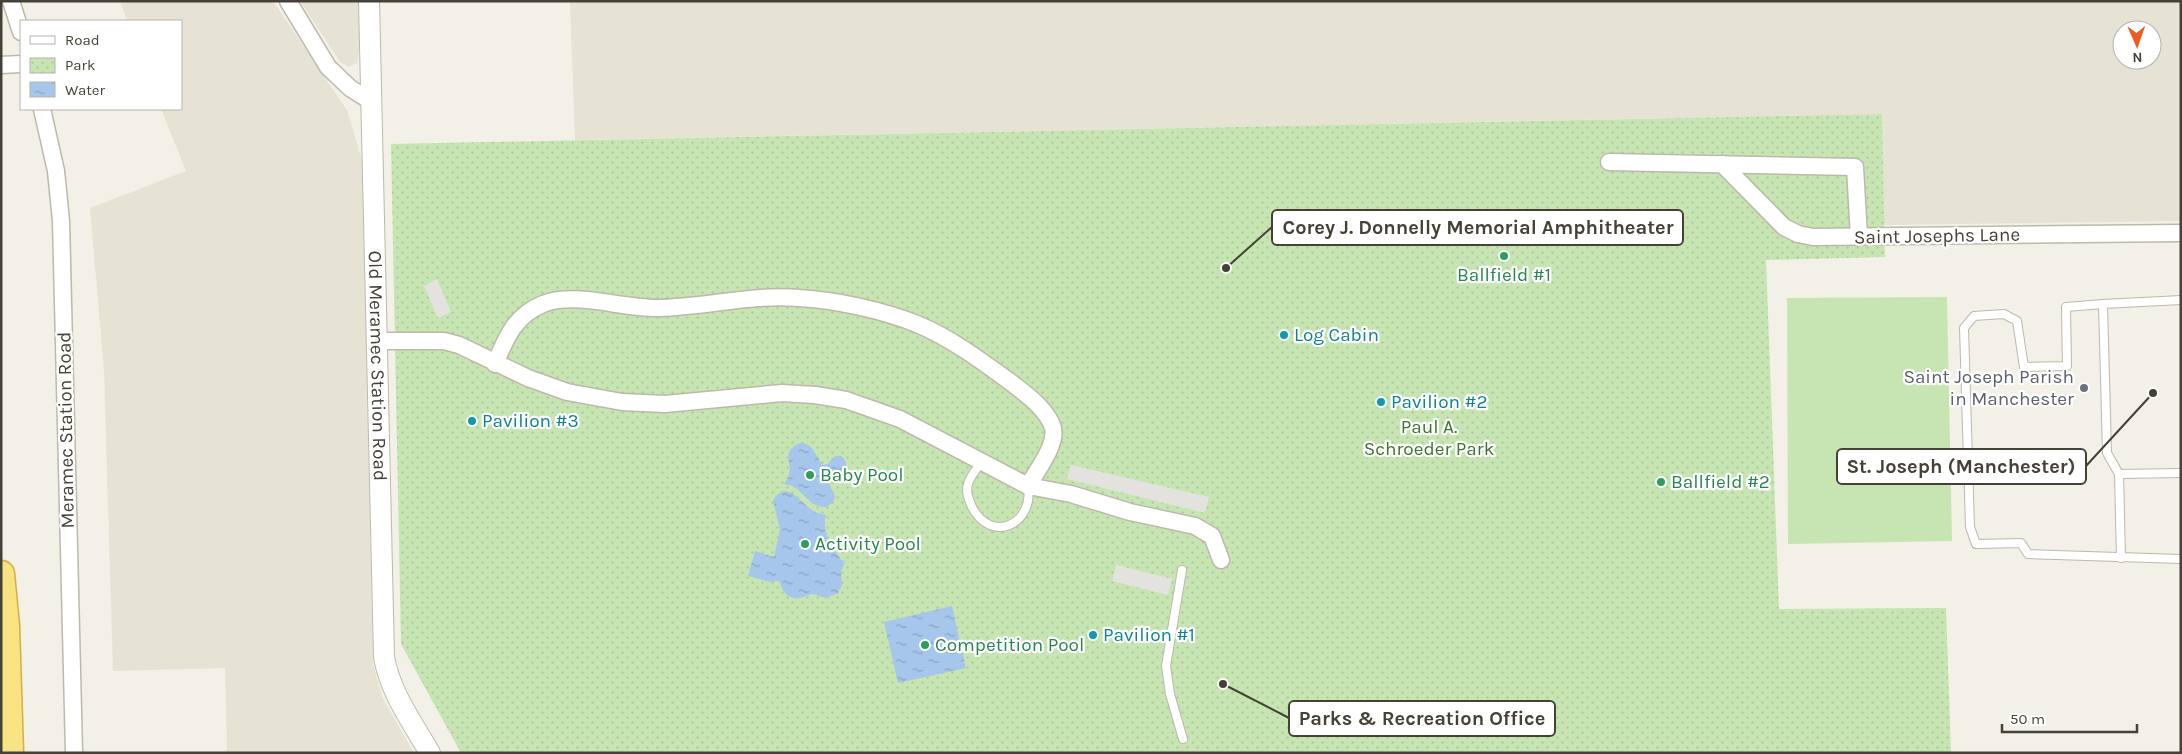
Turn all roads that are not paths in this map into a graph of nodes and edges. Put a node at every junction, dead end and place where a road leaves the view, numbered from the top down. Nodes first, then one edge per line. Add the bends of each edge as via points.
1 (2, 1) edge
2 (11, 1) edge
3 (288, 1) edge
4 (369, 1) edge
5 (1, 7) edge
6 (20, 29) edge
7 (20, 64) edge
8 (1, 65) edge
9 (372, 102) junction
10 (42, 110) edge
11 (1609, 162) dead end
12 (1722, 164) junction
13 (2181, 233) edge
14 (1859, 237) junction
15 (2181, 300) edge
16 (2103, 304) junction
17 (377, 341) junction
18 (495, 364) junction
19 (982, 461) junction
20 (2181, 473) edge
21 (2120, 474) junction
22 (1028, 486) junction
23 (2121, 558) junction
24 (2181, 559) edge
25 (1221, 560) dead end
26 (1182, 570) dead end
27 (1, 574) edge
28 (1183, 739) dead end
29 (10, 753) edge
30 (74, 753) edge
31 (430, 753) edge

1 - 5 street
2 - 6 street
3 - 9 street via 328,67 350,88
4 - 9 street, Old Meramec Station Road
7 - 8 street
9 - 17 street, Old Meramec Station Road
10 - 30 street, Meramec Station Road via 56,171 61,221
11 - 12 street
12 - 14 street, Saint Josephs Lane via 1784,227 1814,238
12 - 14 street via 1855,167
13 - 14 street, Saint Josephs Lane
15 - 16 lane
16 - 21 lane via 2107,453
16 - 23 lane via 2066,307 2067,366 2024,367 2017,321 2004,314 1974,316 1964,328 1970,527 1976,544 2021,543 2028,554
17 - 18 street via 460,344
17 - 31 street, Old Meramec Station Road via 384,658 396,693
18 - 19 street via 567,392 622,402 665,404 782,393 846,400 900,418
18 - 22 street via 509,331 525,313 544,303 583,299 659,308 774,297 825,301 871,311 916,324 939,335 994,371 1036,404 1048,418 1053,440
19 - 22 street
19 - 22 lane via 969,481 967,491 977,516 986,525 1004,527 1018,520 1027,507
20 - 21 lane
21 - 23 lane
22 - 25 street via 1195,526 1212,536
23 - 24 lane
26 - 28 lane via 1166,666
27 - 29 highway

